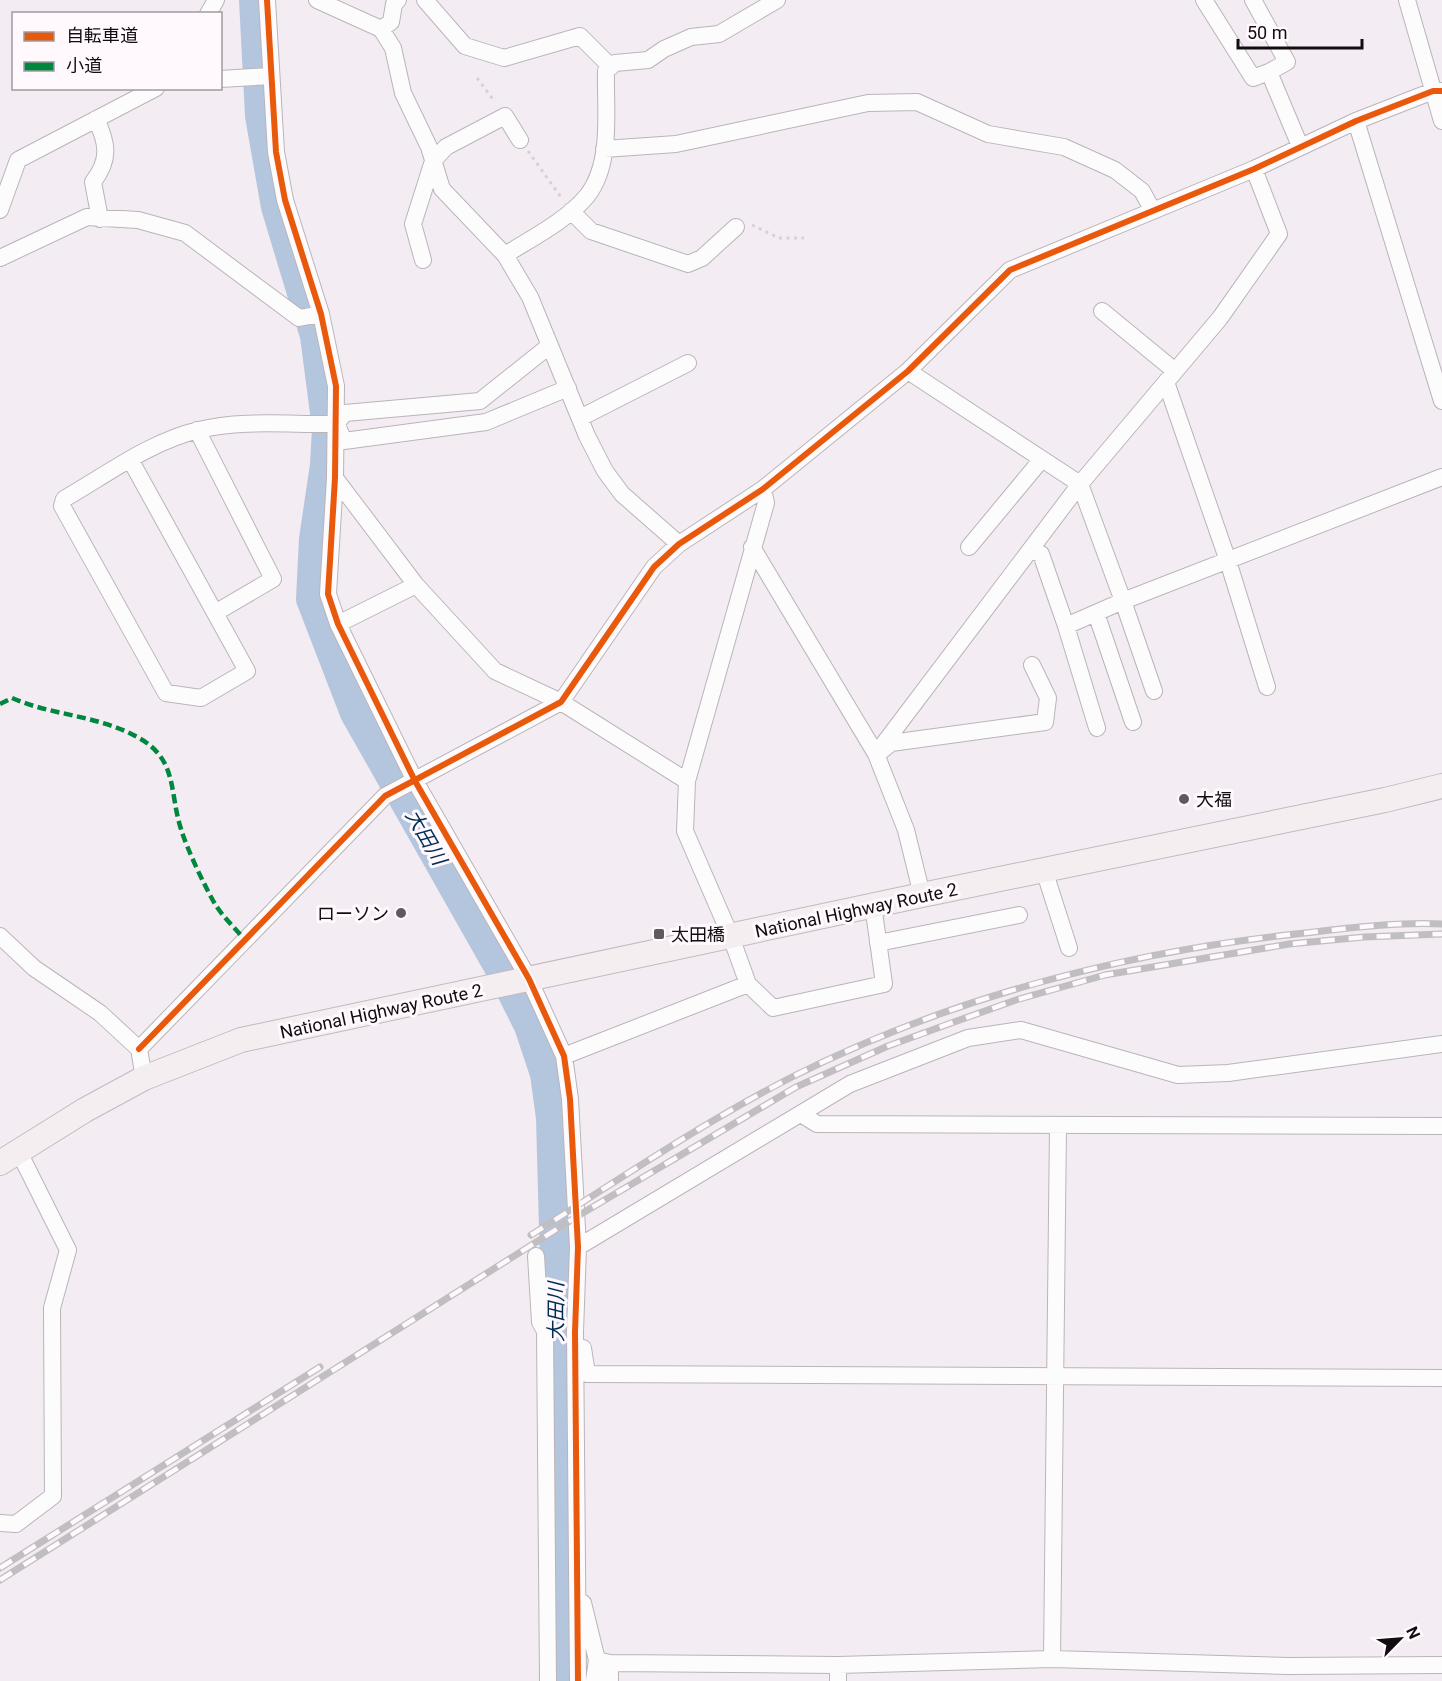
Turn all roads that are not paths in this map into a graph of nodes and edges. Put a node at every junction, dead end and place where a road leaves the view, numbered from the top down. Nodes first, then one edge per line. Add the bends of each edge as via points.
1 (267, 0) edge
2 (317, 0) edge
3 (398, 0) edge
4 (425, 0) edge
5 (777, 0) edge
6 (1204, 0) edge
7 (1253, 0) edge
8 (1407, 0) edge
9 (381, 29) junction
10 (611, 67) junction
11 (1269, 72) junction
12 (271, 76) junction
13 (222, 79) edge
14 (152, 90) edge
15 (1438, 91) edge
16 (96, 120) junction
17 (1356, 121) junction
18 (1442, 121) edge
19 (520, 140) road end
20 (1300, 146) junction
21 (604, 149) junction
22 (433, 161) junction
23 (1254, 169) junction
24 (0, 210) edge
25 (571, 211) junction
26 (1153, 211) junction
27 (100, 219) junction
28 (736, 227) road end
29 (505, 255) junction
30 (0, 258) edge
31 (423, 260) dead end
32 (1102, 310) dead end
33 (321, 314) junction
34 (549, 346) junction
35 (688, 363) dead end
36 (908, 371) junction
37 (1171, 377) junction
38 (568, 388) junction
39 (1442, 401) edge
40 (580, 418) junction
41 (336, 424) junction
42 (197, 430) junction
43 (1042, 459) junction
44 (131, 461) junction
45 (1442, 477) edge
46 (335, 478) junction
47 (1080, 484) junction
48 (764, 489) junction
49 (679, 544) junction
50 (753, 547) junction
51 (969, 547) dead end
52 (1030, 550) junction
53 (1227, 561) junction
54 (417, 585) junction
55 (1124, 602) junction
56 (215, 613) junction
57 (1096, 613) junction
58 (338, 624) junction
59 (1066, 626) junction
60 (1032, 665) dead end
61 (1267, 687) dead end
62 (1154, 691) dead end
63 (561, 702) junction
64 (1132, 722) dead end
65 (1097, 728) dead end
66 (876, 754) junction
67 (416, 781) junction
68 (687, 781) junction
69 (1442, 786) edge
70 (1442, 798) edge
71 (1385, 800) junction
72 (1044, 870) junction
73 (922, 895) junction
74 (873, 905) junction
75 (1018, 915) dead end
76 (0, 936) edge
77 (731, 937) junction
78 (878, 943) junction
79 (1069, 948) dead end
80 (529, 979) junction
81 (748, 984) junction
82 (1442, 1044) edge
83 (139, 1049) junction
84 (564, 1056) junction
85 (144, 1078) junction
86 (801, 1114) junction
87 (1058, 1126) junction
88 (1442, 1126) edge
89 (9, 1157) edge
90 (578, 1246) junction
91 (536, 1256) dead end
92 (575, 1332) junction
93 (1055, 1377) junction
94 (1442, 1378) edge
95 (0, 1523) edge
96 (576, 1589) junction
97 (1052, 1659) junction
98 (603, 1661) junction
99 (1442, 1665) edge
100 (838, 1673) edge
101 (1289, 1674) edge
102 (548, 1681) edge
103 (578, 1681) edge
104 (594, 1681) edge
105 (610, 1681) edge

1 - 12 street
2 - 9 street
3 - 9 street via 391,22
4 - 10 street via 465,46 504,58 580,36
5 - 10 street via 719,34 691,37 648,60 615,63
6 - 11 street via 1253,78
7 - 11 street via 1287,62
8 - 15 street
9 - 22 street via 393,48 403,93
10 - 21 street via 606,71
11 - 20 street
12 - 13 street
12 - 33 street via 276,152 285,200
14 - 16 street
15 - 17 street
15 - 18 street
16 - 24 street via 18,160
16 - 27 street via 105,138 104,168 93,182
17 - 20 street
17 - 39 street
19 - 22 street via 505,116 446,147
20 - 23 street
21 - 25 street via 599,174 587,195
21 - 26 street via 676,144 868,103 917,102 988,134 1064,147 1115,170 1142,190
22 - 29 street via 442,189
22 - 31 street via 413,224
23 - 26 street
23 - 37 street via 1279,234 1220,318
25 - 28 street via 591,231 688,264 702,258
25 - 29 street
26 - 36 street via 1010,270
27 - 30 street via 87,217
27 - 33 street via 138,220 185,233 299,318
29 - 34 street via 530,297
32 - 37 street
33 - 41 street via 336,386
34 - 38 street
34 - 41 street via 480,401 345,413
35 - 40 street
36 - 43 street
36 - 48 street
37 - 47 street
37 - 53 street
38 - 40 street
38 - 41 street via 486,422 344,441
40 - 49 street via 605,471 622,494
41 - 42 street via 220,426
41 - 46 street
42 - 44 street
42 - 56 street via 273,579
43 - 47 street
43 - 51 street
44 - 56 street
44 - 56 street via 64,499 62,506 166,693 201,698 247,671
45 - 53 street
46 - 54 street
46 - 58 street via 328,594
47 - 52 street
47 - 55 street
48 - 49 street
48 - 50 street via 766,503
49 - 63 street via 654,567
50 - 66 street
50 - 68 street
52 - 59 street via 1041,555
52 - 66 street
53 - 55 street
53 - 61 street
54 - 58 street
54 - 63 street via 495,671
55 - 57 street
55 - 62 street
57 - 59 street
57 - 64 street
58 - 67 street
59 - 65 street
60 - 66 street via 1048,698 1045,722 891,743
63 - 67 street
63 - 68 street
66 - 73 street via 906,830
67 - 80 street
67 - 83 street via 385,796
68 - 77 street via 685,831
69 - 71 highway, National Highway Route 2
70 - 71 highway, National Highway Route 2
71 - 72 highway, National Highway Route 2
72 - 73 highway, National Highway Route 2
72 - 79 street
73 - 74 highway, National Highway Route 2
74 - 77 highway, National Highway Route 2
74 - 78 street
75 - 78 street
76 - 83 street via 34,968 100,1013
77 - 80 highway, National Highway Route 2
77 - 81 street
78 - 81 street via 884,984 773,1008
80 - 84 street
80 - 85 highway, National Highway Route 2 via 241,1040
81 - 84 street
82 - 86 street via 1228,1073 1178,1076 1021,1030 968,1038 850,1084
83 - 85 street
84 - 90 street
85 - 89 highway, National Highway Route 2
86 - 87 street via 817,1124
86 - 90 street
87 - 88 street
87 - 93 street
89 - 95 street via 68,1250 52,1308 53,1496 16,1524
90 - 92 street
91 - 102 street via 540,1322 545,1331
92 - 93 street via 582,1338 587,1374
92 - 96 street
93 - 94 street
93 - 97 street
96 - 98 street
96 - 103 street
97 - 100 street
97 - 101 street
98 - 100 street
98 - 104 street
98 - 105 street
99 - 101 street

